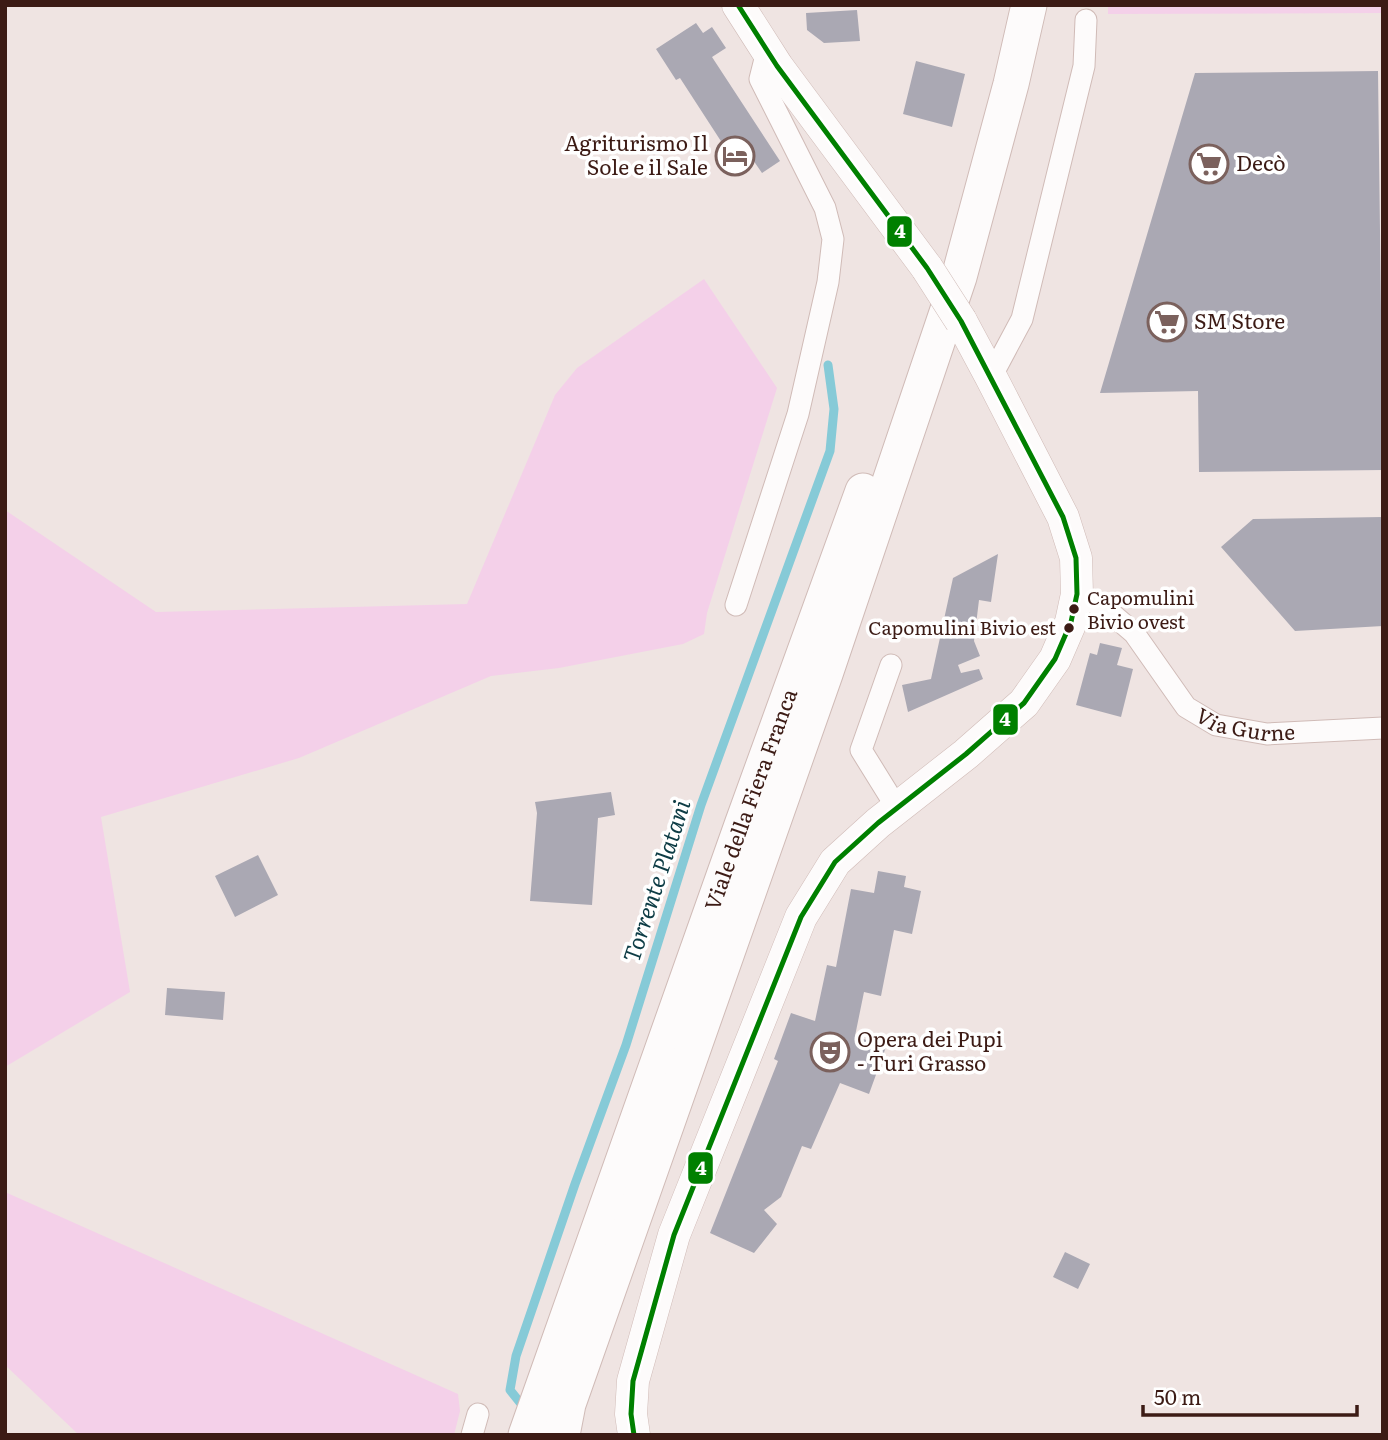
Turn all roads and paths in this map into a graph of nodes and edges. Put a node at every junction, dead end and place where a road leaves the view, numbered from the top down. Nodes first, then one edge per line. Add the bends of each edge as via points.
1 (737, 5) edge
2 (1029, 5) edge
3 (1086, 20) dead end
4 (768, 51) junction
5 (988, 172) junction
6 (991, 377) junction
7 (1077, 594) junction
8 (736, 605) dead end
9 (891, 665) dead end
10 (1383, 727) edge
11 (897, 808) junction
12 (478, 1414) dead end
13 (472, 1435) edge
14 (526, 1435) edge
15 (562, 1435) edge
16 (634, 1435) edge

1 - 4 main road
2 - 5 main road, Viale della Fiera Franca
3 - 6 street via 1084,65 1022,319
4 - 6 main road, bridge via 927,268
4 - 8 street via 760,79 825,208 833,239 828,282 798,414
5 - 14 main road, Viale della Fiera Franca via 939,268
5 - 15 main road, Viale della Fiera Franca via 900,456 568,1404
6 - 7 main road via 1063,517 1076,558
7 - 10 street, Via Gurne via 1106,609 1134,633 1186,707 1216,725 1267,734
7 - 11 main road via 1055,659 1024,703
9 - 11 street via 861,750
11 - 16 main road via 835,862 801,917 674,1235 633,1381
12 - 13 street

